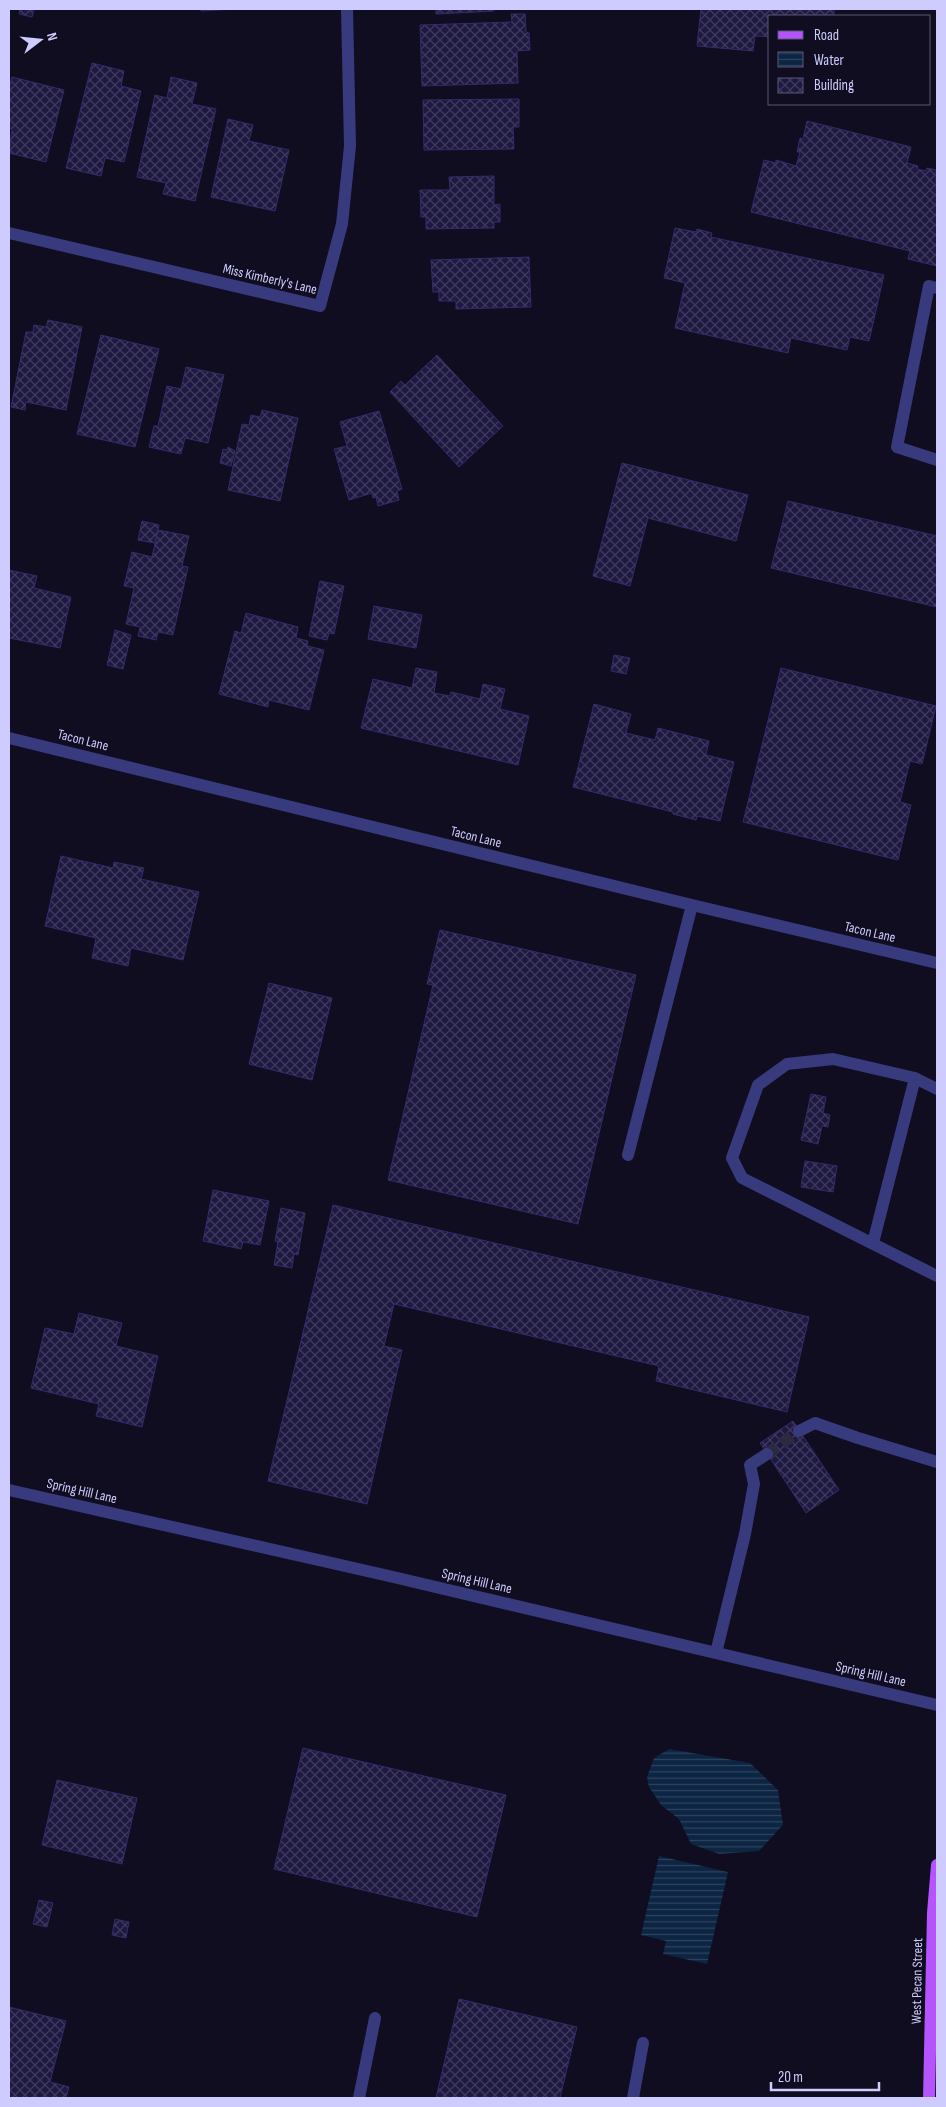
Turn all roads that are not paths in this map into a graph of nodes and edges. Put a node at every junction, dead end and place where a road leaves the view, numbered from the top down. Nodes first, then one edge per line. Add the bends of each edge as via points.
1 (347, 9) edge
2 (9, 233) edge
3 (937, 288) edge
4 (937, 460) edge
5 (9, 738) edge
6 (692, 905) junction
7 (937, 964) edge
8 (915, 1078) junction
9 (937, 1089) edge
10 (628, 1154) dead end
11 (873, 1242) junction
12 (937, 1276) edge
13 (799, 1432) tunnel mouth
14 (767, 1454) tunnel mouth
15 (937, 1462) edge
16 (9, 1490) edge
17 (716, 1653) junction
18 (937, 1705) edge
19 (937, 1865) edge
20 (375, 2018) dead end
21 (643, 2043) dead end
22 (359, 2098) edge
23 (633, 2098) edge
24 (929, 2098) edge

1 - 2 street, Miss Kimberly's Lane via 350,146 342,224 320,306
3 - 4 street via 929,286 897,447
5 - 6 street, Tacon Lane
6 - 7 street, Tacon Lane
6 - 10 street
8 - 9 street
8 - 11 street
8 - 11 street via 833,1059 787,1064 758,1085 732,1158 742,1178
11 - 12 street
13 - 15 street via 815,1422
14 - 17 street via 750,1465 754,1484
16 - 17 street, Spring Hill Lane
17 - 18 street, Spring Hill Lane
19 - 24 main road, West Pecan Street
20 - 22 street
21 - 23 street

